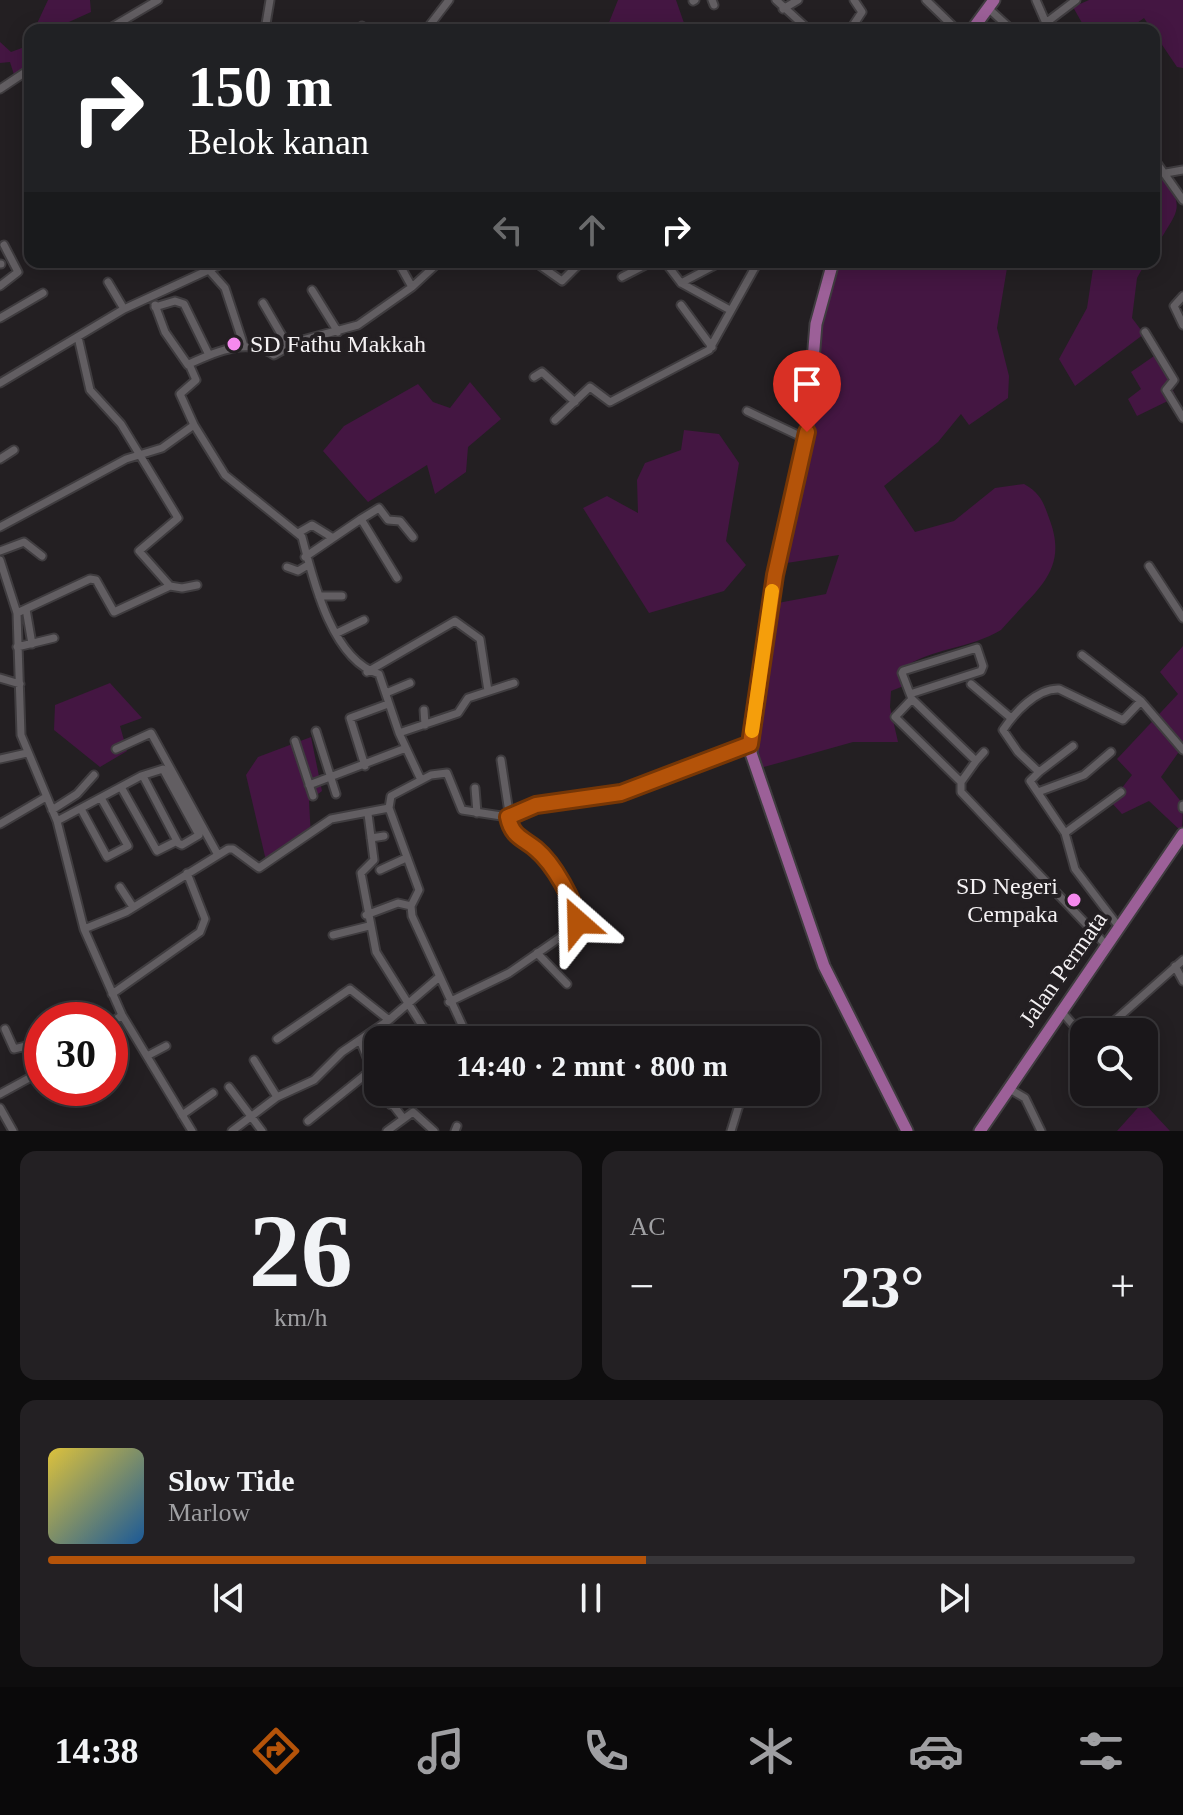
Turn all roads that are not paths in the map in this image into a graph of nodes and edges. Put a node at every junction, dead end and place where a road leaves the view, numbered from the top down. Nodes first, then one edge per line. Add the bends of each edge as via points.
1 (158, 0) edge
2 (270, 0) edge
3 (449, 0) edge
4 (776, 0) edge
5 (798, 0) edge
6 (854, 0) edge
7 (926, 0) edge
8 (1036, 0) edge
9 (1076, 0) edge
10 (991, 4) edge
11 (783, 9) junction
12 (127, 24) edge
13 (266, 24) edge
14 (431, 24) edge
15 (802, 24) edge
16 (854, 24) edge
17 (951, 24) edge
18 (976, 24) edge
19 (1007, 24) edge
20 (1047, 24) edge
21 (1050, 24) edge
22 (24, 73) edge
23 (0, 89) edge
24 (1160, 166) edge
25 (1183, 170) edge
26 (1166, 173) junction
27 (1183, 200) edge
28 (4, 245) dead end
29 (203, 268) edge
30 (212, 268) edge
31 (401, 268) edge
32 (433, 268) edge
33 (544, 268) edge
34 (575, 268) edge
35 (639, 268) edge
36 (670, 268) edge
37 (703, 268) edge
38 (753, 268) edge
39 (831, 268) edge
40 (205, 271) junction
41 (622, 277) dead end
42 (108, 282) dead end
43 (681, 283) junction
44 (0, 286) edge
45 (412, 287) junction
46 (312, 290) dead end
47 (43, 293) dead end
48 (153, 295) junction
49 (1183, 296) edge
50 (263, 303) dead end
51 (681, 305) dead end
52 (155, 307) junction
53 (124, 309) junction
54 (730, 310) junction
55 (0, 318) edge
56 (1183, 325) edge
57 (338, 332) junction
58 (1145, 332) dead end
59 (78, 337) junction
60 (244, 346) junction
61 (288, 346) junction
62 (712, 347) junction
63 (209, 355) junction
64 (188, 365) junction
65 (534, 377) dead end
66 (1, 380) edge
67 (575, 402) junction
68 (747, 411) dead end
69 (1183, 418) edge
70 (555, 420) dead end
71 (194, 425) junction
72 (806, 439) junction
73 (14, 450) dead end
74 (139, 454) junction
75 (0, 459) edge
76 (361, 519) junction
77 (0, 527) edge
78 (298, 533) junction
79 (413, 537) dead end
80 (333, 538) junction
81 (0, 551) edge
82 (42, 556) dead end
83 (306, 561) junction
84 (1, 565) edge
85 (1149, 566) dead end
86 (287, 567) dead end
87 (397, 578) dead end
88 (197, 585) dead end
89 (170, 586) junction
90 (319, 596) junction
91 (342, 596) dead end
92 (26, 609) junction
93 (17, 613) junction
94 (1183, 618) edge
95 (364, 620) dead end
96 (337, 633) junction
97 (54, 638) dead end
98 (32, 644) junction
99 (17, 647) junction
100 (1082, 655) dead end
101 (367, 672) junction
102 (0, 678) edge
103 (410, 683) dead end
104 (514, 683) dead end
105 (20, 684) junction
106 (971, 684) dead end
107 (488, 691) junction
108 (386, 693) junction
109 (911, 697) junction
110 (1141, 701) junction
111 (388, 704) junction
112 (424, 710) dead end
113 (1011, 718) junction
114 (425, 725) junction
115 (316, 731) dead end
116 (399, 733) junction
117 (295, 741) dead end
118 (750, 744) junction
119 (1073, 746) dead end
120 (406, 748) junction
121 (116, 749) dead end
122 (1183, 750) edge
123 (984, 752) dead end
124 (1111, 752) dead end
125 (27, 753) junction
126 (0, 759) edge
127 (501, 760) dead end
128 (976, 761) junction
129 (365, 766) junction
130 (1039, 772) junction
131 (94, 775) dead end
132 (331, 777) junction
133 (144, 778) junction
134 (421, 780) junction
135 (961, 782) junction
136 (309, 785) junction
137 (121, 787) junction
138 (475, 788) dead end
139 (1038, 792) junction
140 (1121, 792) dead end
141 (336, 794) dead end
142 (313, 796) dead end
143 (46, 797) junction
144 (101, 798) junction
145 (389, 808) junction
146 (81, 809) junction
147 (52, 810) junction
148 (477, 813) junction
149 (368, 814) junction
150 (508, 817) junction
151 (57, 821) junction
152 (0, 824) edge
153 (1065, 833) junction
154 (1183, 834) edge
155 (384, 836) dead end
156 (371, 838) junction
157 (177, 841) junction
158 (218, 855) junction
159 (406, 858) junction
160 (380, 870) dead end
161 (187, 873) junction
162 (120, 887) dead end
163 (411, 906) junction
164 (133, 907) junction
165 (366, 915) junction
166 (369, 926) junction
167 (1119, 927) junction
168 (84, 929) junction
169 (333, 935) dead end
170 (1106, 945) junction
171 (537, 953) junction
172 (1183, 960) edge
173 (1175, 966) junction
174 (438, 978) junction
175 (1183, 981) edge
176 (567, 984) dead end
177 (112, 994) junction
178 (116, 1002) edge
179 (449, 1002) junction
180 (409, 1004) junction
181 (1060, 1010) junction
182 (1117, 1018) edge
183 (389, 1020) junction
184 (1070, 1021) edge
185 (128, 1025) edge
186 (422, 1026) edge
187 (462, 1026) edge
188 (5, 1029) dead end
189 (277, 1039) dead end
190 (360, 1040) junction
191 (24, 1046) edge
192 (166, 1046) dead end
193 (364, 1052) edge
194 (147, 1056) junction
195 (254, 1060) dead end
196 (364, 1076) edge
197 (24, 1081) edge
198 (229, 1087) dead end
199 (1008, 1088) junction
200 (213, 1093) dead end
201 (0, 1094) edge
202 (277, 1097) junction
203 (392, 1106) edge
204 (739, 1106) edge
205 (0, 1108) edge
206 (182, 1115) junction
207 (250, 1118) junction
208 (403, 1118) junction
209 (308, 1121) dead end
210 (13, 1131) edge
211 (192, 1131) edge
212 (232, 1131) edge
213 (262, 1131) edge
214 (387, 1131) edge
215 (434, 1131) edge
216 (731, 1131) edge
217 (907, 1131) edge
218 (980, 1131) edge
219 (1041, 1131) edge

1 - 12 street
2 - 13 street
3 - 14 street
4 - 11 street
5 - 11 street
6 - 16 street via 862,12
7 - 17 street
8 - 20 street
9 - 21 street
10 - 18 main road
10 - 19 street
11 - 15 street
22 - 23 street
24 - 26 street
25 - 26 street
26 - 27 street
28 - 44 street via 18,272
29 - 40 street
30 - 40 street
31 - 45 street
32 - 45 street
33 - 34 street via 562,281
35 - 41 street
36 - 43 street
37 - 43 street
38 - 54 street
39 - 72 main road via 816,324
40 - 48 street
40 - 60 street via 225,288
42 - 53 street
43 - 54 street
45 - 57 street
46 - 57 street
47 - 55 street
48 - 52 street
48 - 53 street
49 - 56 street via 1174,306
50 - 61 street
51 - 62 street
52 - 63 street via 184,304
52 - 64 street
53 - 59 street
54 - 62 street
57 - 61 street
58 - 69 street via 1174,380 1166,390
59 - 66 street
59 - 74 street via 89,388
60 - 61 street via 259,346 274,355
60 - 63 street
62 - 67 street via 613,401 592,387
63 - 64 street
64 - 71 street via 196,380 180,394
65 - 67 street via 542,372
67 - 70 street
68 - 72 street
71 - 74 street via 162,448
71 - 78 street via 225,475
72 - 118 main road via 775,575
73 - 75 street
74 - 77 street
74 - 89 street via 178,518 139,551
76 - 79 street via 379,508
76 - 80 street
76 - 87 street
78 - 80 street via 312,525
78 - 83 street
80 - 83 street
81 - 82 street via 24,542
83 - 86 street via 298,571
83 - 90 street
84 - 93 street
85 - 94 street
88 - 89 street
89 - 92 street via 114,612 96,580 90,579
90 - 91 street
90 - 96 street
92 - 93 street
92 - 98 street
93 - 99 street
95 - 96 street
96 - 101 street
97 - 98 street
98 - 99 street
99 - 105 street
100 - 110 street
101 - 107 street via 455,621 480,639
101 - 108 street via 379,674
102 - 105 street
103 - 108 street
104 - 107 street
105 - 125 street via 21,735
106 - 113 street
107 - 114 street via 466,699 458,713
108 - 111 street
109 - 109 street via 903,671 977,648 981,671
109 - 128 street
109 - 135 street via 895,718
110 - 113 street via 1126,719 1114,719 1055,689 1044,691
110 - 122 street
111 - 116 street
111 - 129 street via 350,718
112 - 114 street
113 - 130 street via 1005,735
114 - 116 street
115 - 132 street
116 - 120 street
117 - 136 street
118 - 150 street via 621,793 536,805
118 - 217 main road via 753,768 824,966
119 - 130 street
120 - 129 street
120 - 134 street
121 - 158 street via 154,735
123 - 128 street
124 - 139 street via 1084,775
125 - 126 street
125 - 143 street
127 - 150 street
128 - 135 street
129 - 132 street
130 - 139 street via 1030,781
131 - 147 street
132 - 136 street
132 - 141 street
133 - 137 street
133 - 157 street
133 - 157 street via 166,770 199,831 182,845
134 - 145 street via 391,796
134 - 148 street via 447,773 462,810
135 - 170 street via 961,792
136 - 142 street
137 - 144 street
137 - 157 street via 157,851
138 - 148 street
139 - 153 street
140 - 153 street
143 - 147 street
143 - 152 street
144 - 146 street
144 - 146 street via 128,846 107,857
145 - 149 street
145 - 159 street
146 - 151 street
147 - 151 street
148 - 150 street
149 - 156 street
149 - 158 street via 331,819 259,868 233,849
150 - 171 street via 516,837 548,864 578,918 576,927
151 - 168 street
153 - 167 street via 1075,869
154 - 167 main road, Jalan Permata
155 - 156 street
156 - 165 street via 374,861 361,872
158 - 161 street
159 - 160 street
159 - 163 street via 419,890
161 - 164 street
161 - 177 street via 205,919 200,932
162 - 164 street
163 - 165 street via 398,903
163 - 174 street
164 - 168 street
165 - 166 street
166 - 169 street
166 - 180 street via 382,965
167 - 170 main road, Jalan Permata
168 - 177 street
170 - 181 main road, Jalan Permata
171 - 176 street
171 - 179 street
172 - 173 street
173 - 175 street
173 - 182 street
174 - 179 street
174 - 180 street
177 - 178 street
179 - 187 street
180 - 183 street
180 - 186 street
181 - 184 street
181 - 199 main road, Jalan Permata
183 - 189 street via 350,989
183 - 190 street
185 - 194 street
188 - 191 street via 14,1049
190 - 193 street
190 - 202 street via 314,1080
192 - 194 street
194 - 206 street
195 - 202 street
196 - 209 street
197 - 201 street
198 - 207 street
199 - 218 main road, Jalan Permata
199 - 219 street via 1025,1098
200 - 206 street
202 - 207 street
203 - 208 street
204 - 216 street
205 - 210 street
206 - 211 street
207 - 212 street
207 - 213 street
208 - 214 street
208 - 215 street via 419,1113

